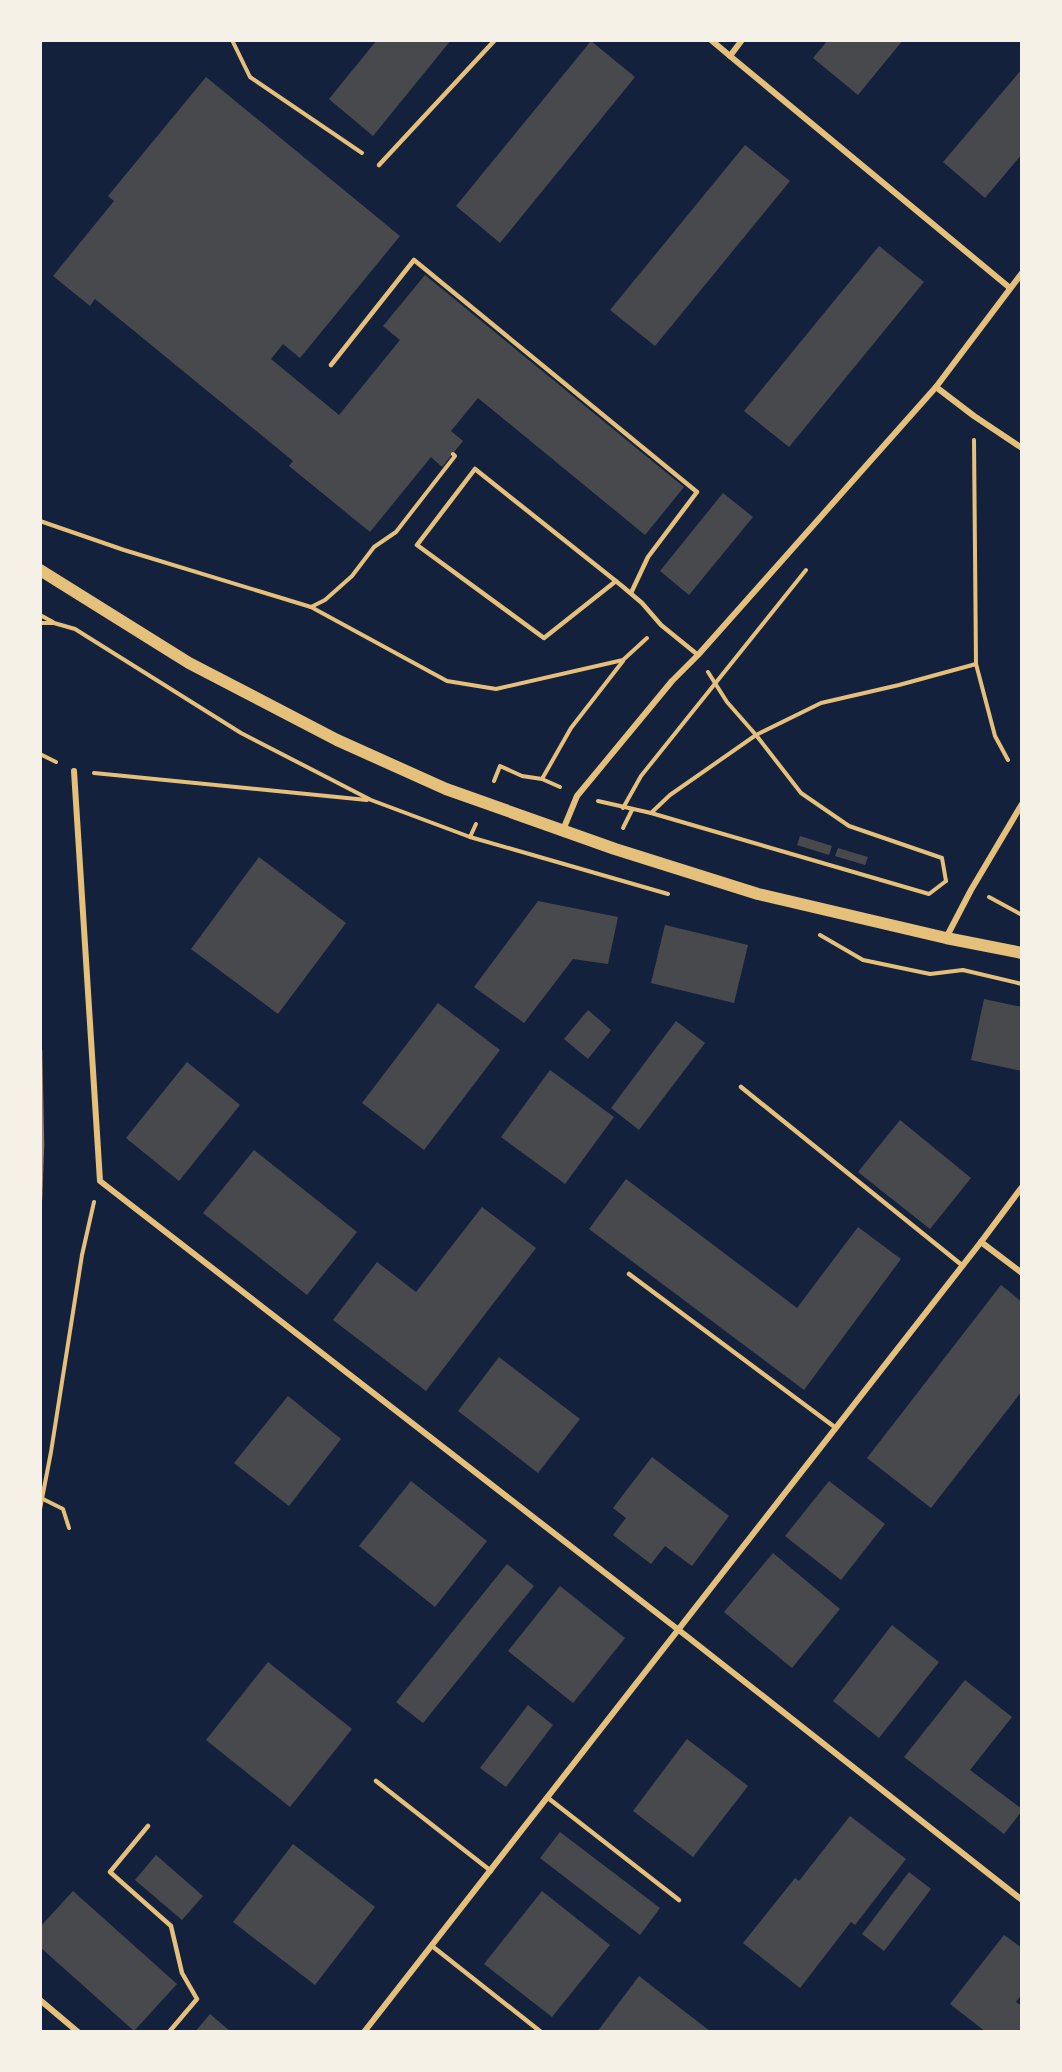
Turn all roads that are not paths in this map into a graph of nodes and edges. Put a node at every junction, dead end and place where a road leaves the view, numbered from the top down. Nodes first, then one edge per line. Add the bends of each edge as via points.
1 (495, 40) edge
2 (711, 40) edge
3 (742, 40) edge
4 (730, 56) junction
5 (379, 165) road end
6 (1022, 273) edge
7 (1010, 288) junction
8 (331, 365) dead end
9 (936, 387) junction
10 (1022, 448) edge
11 (40, 570) edge
12 (615, 581) junction
13 (631, 593) junction
14 (698, 655) junction
15 (74, 771) road end
16 (1022, 804) edge
17 (563, 830) junction
18 (946, 938) junction
19 (1022, 953) edge
20 (741, 1087) dead end
21 (1022, 1187) edge
22 (981, 1242) junction
23 (963, 1266) junction
24 (1022, 1273) edge
25 (629, 1274) dead end
26 (836, 1428) junction
27 (678, 1630) junction
28 (376, 1781) dead end
29 (548, 1798) junction
30 (148, 1826) dead end
31 (491, 1872) junction
32 (679, 1900) dead end
33 (1022, 1900) edge
34 (432, 1946) junction
35 (40, 2000) edge
36 (78, 2031) edge
37 (169, 2031) edge
38 (364, 2031) edge
39 (541, 2031) edge

1 - 5 lane
2 - 4 street
3 - 4 street
4 - 7 street
6 - 7 street
7 - 9 street
8 - 13 lane via 414,260 697,492 648,557
9 - 10 street
9 - 14 street
11 - 17 main road via 189,663 337,740 446,789
12 - 12 lane via 475,469 417,545 544,638
12 - 13 lane
13 - 14 lane via 661,625
14 - 17 street via 577,796
15 - 27 street via 100,1181
16 - 18 street
17 - 18 main road via 758,894
18 - 19 main road
20 - 23 lane
21 - 22 street
22 - 23 street
22 - 24 street
23 - 26 street
25 - 26 lane
26 - 27 street
27 - 29 street
27 - 33 street
28 - 31 lane
29 - 31 street
29 - 32 lane
30 - 37 lane via 110,1872 171,1926 182,1973 198,1999
31 - 34 street
34 - 38 street
34 - 39 lane
35 - 36 street

